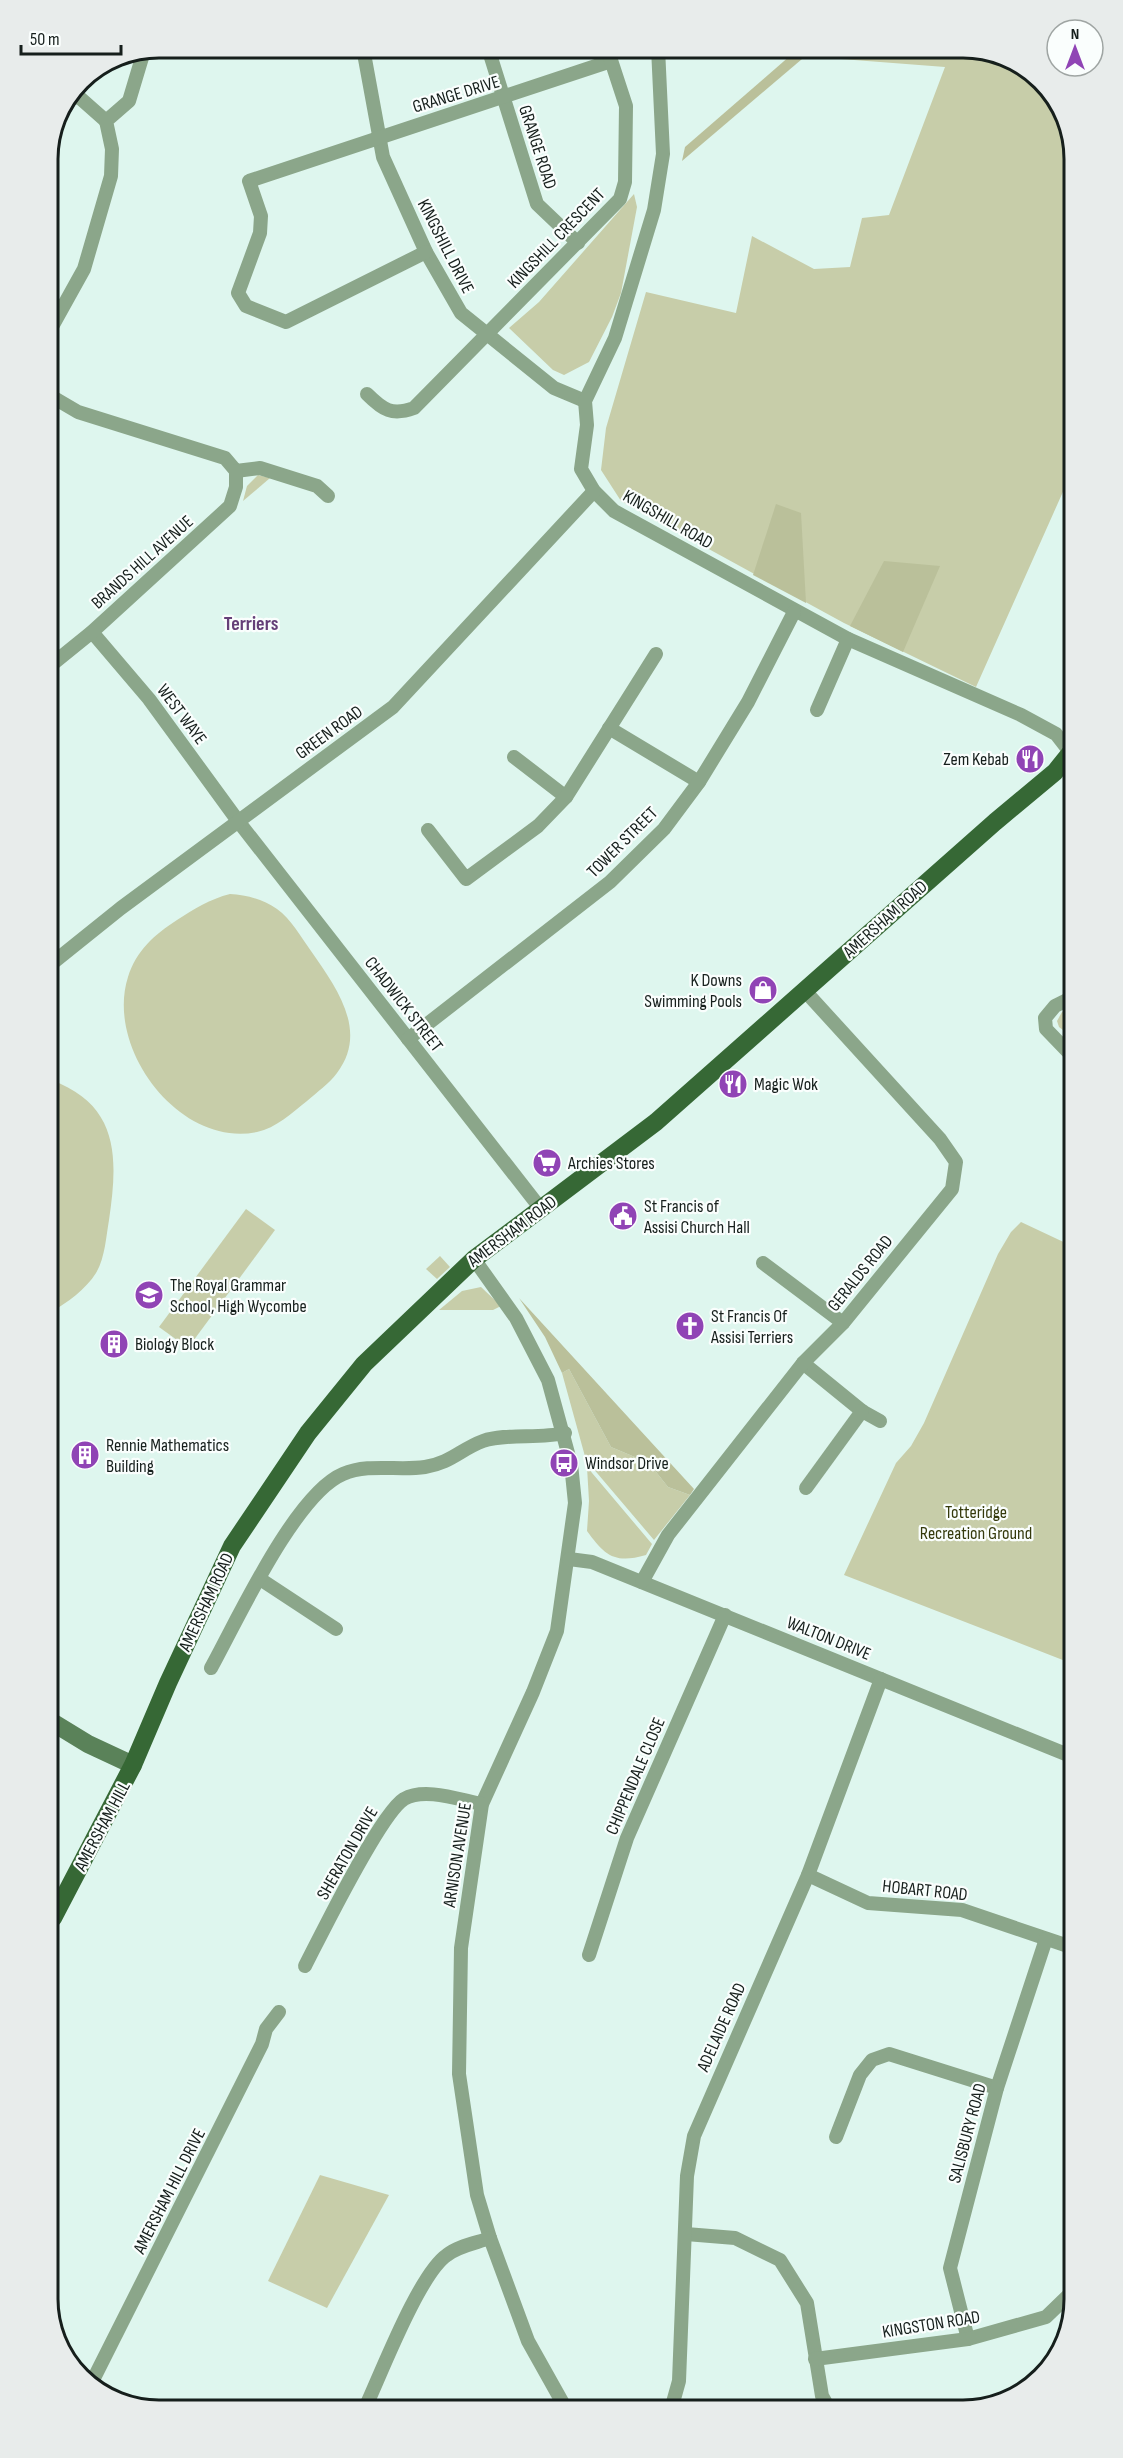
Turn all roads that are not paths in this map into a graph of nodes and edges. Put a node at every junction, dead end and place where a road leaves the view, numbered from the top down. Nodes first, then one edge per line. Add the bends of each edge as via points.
1 (365, 58) edge
2 (491, 58) edge
3 (600, 59) edge
4 (610, 59) edge
5 (659, 59) edge
6 (141, 60) edge
7 (79, 98) edge
8 (503, 98) junction
9 (106, 121) junction
10 (379, 136) junction
11 (579, 243) junction
12 (426, 252) junction
13 (59, 303) edge
14 (486, 335) junction
15 (367, 394) dead end
16 (59, 401) edge
17 (585, 401) junction
18 (236, 471) junction
19 (594, 491) junction
20 (328, 496) dead end
21 (794, 612) junction
22 (92, 632) junction
23 (848, 639) junction
24 (656, 654) dead end
25 (59, 659) edge
26 (817, 710) dead end
27 (609, 728) junction
28 (1064, 744) edge
29 (514, 757) dead end
30 (1064, 760) edge
31 (699, 782) junction
32 (566, 797) junction
33 (238, 821) junction
34 (428, 830) dead end
35 (59, 958) edge
36 (805, 991) junction
37 (1064, 1002) edge
38 (408, 1039) junction
39 (1064, 1048) edge
40 (541, 1209) junction
41 (474, 1259) junction
42 (763, 1263) dead end
43 (843, 1323) junction
44 (803, 1363) junction
45 (862, 1411) junction
46 (880, 1421) dead end
47 (565, 1433) junction
48 (806, 1488) dead end
49 (569, 1559) junction
50 (260, 1579) junction
51 (642, 1582) junction
52 (725, 1615) junction
53 (336, 1629) dead end
54 (210, 1668) dead end
55 (881, 1679) junction
56 (58, 1726) edge
57 (1064, 1753) edge
58 (133, 1765) junction
59 (482, 1804) junction
60 (808, 1875) junction
61 (58, 1908) edge
62 (1046, 1939) junction
63 (1064, 1945) edge
64 (589, 1955) dead end
65 (305, 1966) dead end
66 (279, 2012) dead end
67 (996, 2088) junction
68 (836, 2137) dead end
69 (686, 2234) junction
70 (490, 2238) junction
71 (1064, 2300) edge
72 (968, 2339) junction
73 (815, 2359) junction
74 (95, 2376) edge
75 (369, 2399) edge
76 (560, 2400) edge
77 (674, 2400) edge
78 (826, 2400) edge

1 - 10 street, KINGSHILL DRIVE
2 - 8 street, GRANGE ROAD
3 - 8 street, GRANGE DRIVE
4 - 11 street, KINGSHILL CRESCENT via 626,106 625,182 620,199
5 - 17 street, KINGSHILL ROAD via 663,154 654,210 615,338
6 - 9 street via 129,101
7 - 9 street
8 - 10 street, GRANGE DRIVE
8 - 11 street, GRANGE ROAD via 537,204
9 - 13 street via 112,149 111,176 84,269
10 - 12 street, KINGSHILL DRIVE via 383,157
10 - 12 street, GRANGE DRIVE via 249,181 261,216 260,233 238,293 246,306 286,322
11 - 14 street, KINGSHILL CRESCENT
12 - 14 street, KINGSHILL DRIVE via 460,313
14 - 15 street, KINGSHILL CRESCENT via 414,408 400,413 381,408
14 - 17 street, KINGSHILL DRIVE via 554,388
16 - 18 street via 78,412 225,458
17 - 19 street, KINGSHILL ROAD via 587,425 581,469
18 - 20 street via 260,468 317,486
18 - 22 street, BRANDS HILL AVENUE via 230,506
19 - 21 street, KINGSHILL ROAD via 614,511
19 - 33 street, GREEN ROAD via 393,707
21 - 23 street, KINGSHILL ROAD
21 - 31 street, TOWER STREET via 748,702
22 - 25 street, BRANDS HILL AVENUE
22 - 33 street, WEST WAYE via 149,699
23 - 26 street
23 - 28 street, KINGSHILL ROAD via 1021,715 1056,734
24 - 27 street
27 - 31 street
27 - 32 street
29 - 32 street
30 - 36 main road, AMERSHAM ROAD
31 - 38 street, TOWER STREET via 664,829 610,882
32 - 34 street via 538,826 466,879
33 - 35 street, GREEN ROAD
33 - 38 street, CHADWICK STREET
36 - 40 main road, AMERSHAM ROAD via 656,1122
36 - 43 street, GERALDS ROAD via 956,1162 952,1189
37 - 39 street via 1046,1018 1046,1029
38 - 40 street, CHADWICK STREET
40 - 41 main road, AMERSHAM ROAD
41 - 47 street, ARNISON AVENUE via 530,1341
41 - 58 main road, AMERSHAM ROAD via 364,1365 295,1452 232,1546
42 - 43 street
43 - 44 street, GERALDS ROAD
44 - 45 street
44 - 51 street, GERALDS ROAD via 668,1535
45 - 46 street
45 - 48 street
47 - 49 street, ARNISON AVENUE via 575,1503
47 - 50 street via 483,1441 446,1463 361,1468 342,1474 312,1498
49 - 51 street, WALTON DRIVE via 592,1562
49 - 59 street, ARNISON AVENUE via 557,1631
50 - 53 street
50 - 54 street
51 - 52 street, WALTON DRIVE
52 - 55 street, WALTON DRIVE
52 - 64 street, CHIPPENDALE CLOSE via 627,1838
55 - 57 street, WALTON DRIVE
55 - 60 street, ADELAIDE ROAD
56 - 58 street
58 - 61 main road, AMERSHAM HILL
59 - 65 street, SHERATON DRIVE via 442,1796 405,1799 391,1812
59 - 70 street, ARNISON AVENUE via 461,1948 459,2074 471,2165
60 - 62 street, HOBART ROAD via 868,1903 963,1910
60 - 69 street, ADELAIDE ROAD via 694,2136 687,2175
62 - 63 street, HOBART ROAD
62 - 67 street, SALISBURY ROAD
66 - 74 street, AMERSHAM HILL DRIVE via 266,2029 262,2044
67 - 68 street via 889,2054 872,2060 860,2075
67 - 72 street, SALISBURY ROAD via 950,2268
69 - 73 street via 735,2238 780,2260 807,2304
69 - 77 street, ADELAIDE ROAD via 680,2381
70 - 75 street via 441,2259 422,2287
70 - 76 street, ARNISON AVENUE via 528,2341
71 - 72 street, KINGSTON ROAD via 1046,2317
72 - 73 street, KINGSTON ROAD
73 - 78 street

